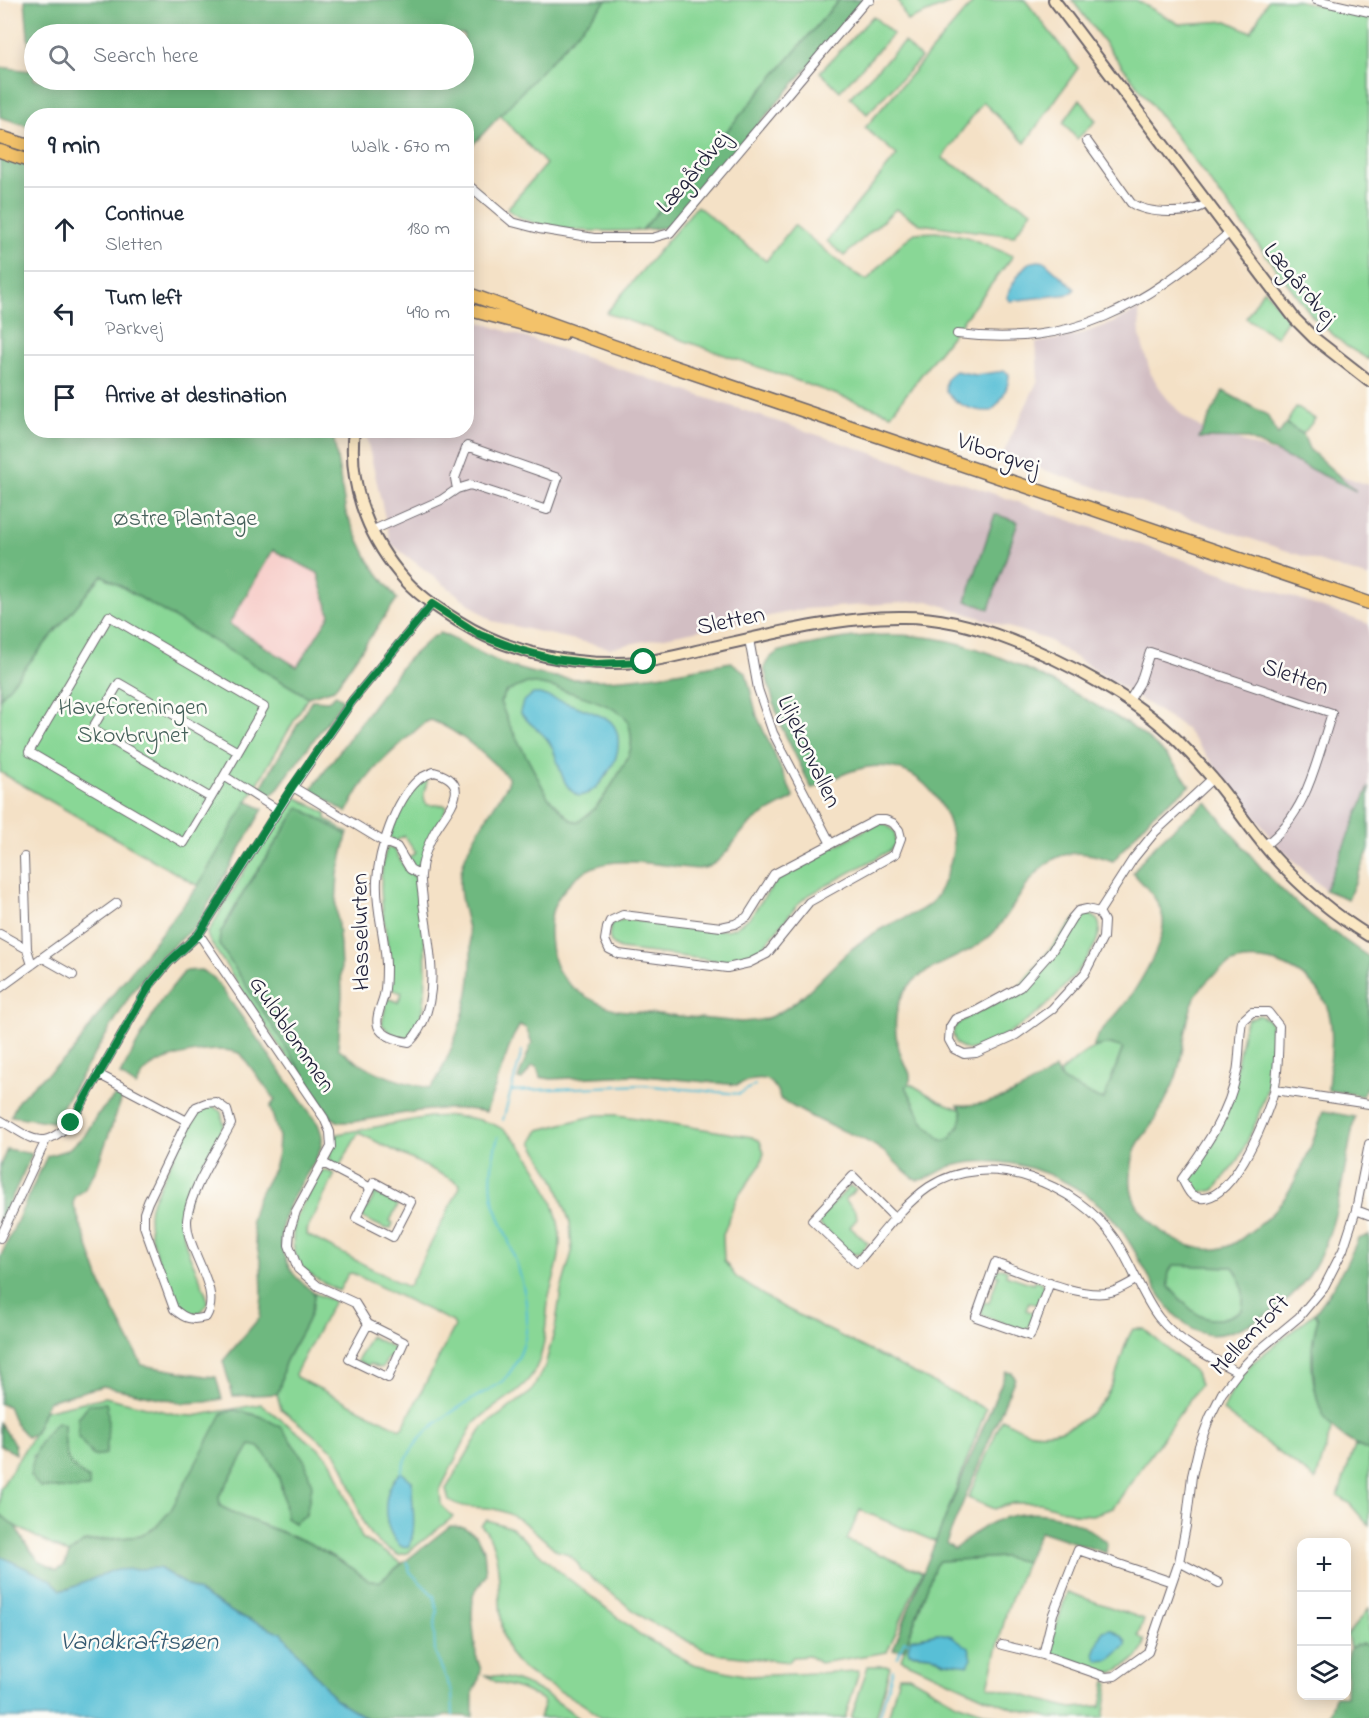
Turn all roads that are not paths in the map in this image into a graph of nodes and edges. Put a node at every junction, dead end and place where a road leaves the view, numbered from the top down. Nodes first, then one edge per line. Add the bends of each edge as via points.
1 (870, 0) edge
2 (1054, 0) edge
3 (1316, 0) edge
4 (1369, 12) edge
5 (0, 137) edge
6 (1087, 141) dead end
7 (24, 144) edge
8 (0, 151) edge
9 (24, 159) edge
10 (474, 190) edge
11 (1207, 203) junction
12 (1229, 233) junction
13 (474, 298) edge
14 (474, 311) edge
15 (957, 334) dead end
16 (613, 346) junction
17 (1369, 381) edge
18 (354, 438) edge
19 (457, 489) junction
20 (371, 531) junction
21 (1369, 603) edge
22 (432, 604) junction
23 (749, 639) junction
24 (1129, 701) junction
25 (238, 752) junction
26 (224, 776) junction
27 (1213, 778) junction
28 (292, 787) junction
29 (211, 798) junction
30 (278, 810) junction
31 (384, 842) junction
32 (831, 844) junction
33 (1265, 845) junction
34 (24, 857) dead end
35 (421, 875) junction
36 (117, 903) dead end
37 (1099, 912) junction
38 (0, 934) edge
39 (199, 934) junction
40 (1369, 936) edge
41 (27, 949) junction
42 (43, 958) junction
43 (32, 965) junction
44 (73, 975) dead end
45 (0, 988) edge
46 (98, 1074) junction
47 (1275, 1090) junction
48 (1369, 1104) edge
49 (0, 1120) edge
50 (187, 1121) junction
51 (45, 1142) junction
52 (1369, 1144) edge
53 (324, 1163) junction
54 (371, 1188) junction
55 (1356, 1210) junction
56 (1369, 1215) edge
57 (896, 1219) junction
58 (0, 1238) edge
59 (1136, 1281) junction
60 (1050, 1282) junction
61 (368, 1324) junction
62 (1238, 1372) junction
63 (1179, 1562) junction
64 (1172, 1582) junction
65 (1219, 1583) dead end
66 (1002, 1645) dead end
67 (1043, 1655) junction

1 - 10 street, Lægårdvej via 670,233 652,238 594,238 539,229 512,222
2 - 11 street, Lægårdvej
3 - 4 street
5 - 7 main road
6 - 11 street via 1140,209 1192,210
8 - 9 main road
11 - 12 street, Lægårdvej
12 - 15 street, Lægårdvej via 1143,298 1088,324 1012,338
12 - 17 street, Lægårdvej via 1295,319
13 - 16 main road, Viborgvej
14 - 16 main road, Viborgvej
16 - 21 main road, Viborgvej
18 - 20 street, Sletten via 357,485
19 - 19 street via 470,485 547,510 558,478 467,446 455,478
19 - 20 street via 441,501
20 - 22 street, Sletten via 407,584
22 - 23 street, Sletten via 480,635 520,650 596,664 644,662
22 - 28 street via 352,701
23 - 24 street, Sletten via 859,619 906,617 953,622 1008,639
23 - 32 street, Liljekonvallen via 758,689 773,733
24 - 27 street, Sletten via 1176,738
24 - 33 street, Sletten via 1140,683 1150,652 1332,713 1300,807
25 - 26 street
25 - 29 street via 119,683 113,692 92,729
25 - 29 street via 264,707 109,616 29,752 184,843
26 - 29 street
26 - 30 street
27 - 33 street, Sletten
27 - 37 street via 1155,832
28 - 30 street
28 - 31 street, Hasselurten
30 - 39 street
31 - 35 street, Hasselurten via 397,847 410,869
31 - 35 street, Hasselurten via 405,796 418,779 434,772 449,778 456,788 456,797 425,853
31 - 35 street, Hasselurten via 376,882 386,965 385,993 377,1021 382,1033 409,1042 415,1038 431,997
32 - 32 street, Liljekonvallen via 876,820 893,823 901,838 895,854 810,902 767,954 749,963 727,968 619,954 609,949 605,940 610,921 624,915 721,927 735,924 747,917 774,874
33 - 40 street, Sletten via 1310,893
34 - 41 street
36 - 42 street
37 - 37 street via 1105,927 1103,938 1084,973 1052,1009 1016,1035 976,1053 964,1054 954,1049 950,1027 955,1019 1020,987 1052,951 1078,911
38 - 41 street
39 - 46 street via 150,985
39 - 53 street, Guldblommen via 324,1118 331,1147
41 - 43 street
42 - 43 street
42 - 44 street
43 - 45 street
46 - 50 street
46 - 51 street via 71,1123
47 - 47 street via 1241,1167 1217,1194 1201,1198 1190,1194 1182,1179 1212,1138 1228,1104 1237,1072 1242,1022 1252,1012 1268,1012 1280,1026
47 - 48 street
49 - 51 street
50 - 50 street via 148,1202 144,1226 174,1309 194,1320 206,1317 212,1308 188,1234 189,1209 231,1124 227,1110 216,1102 196,1107
51 - 58 street
52 - 55 street, Mellemtoft
53 - 54 street
53 - 61 street, Guldblommen via 297,1211 289,1245 298,1269 318,1286 356,1303
54 - 54 street via 374,1182 411,1202 393,1237 356,1218
55 - 56 street
55 - 62 street, Mellemtoft via 1343,1250 1324,1287 1299,1317
57 - 57 street via 852,1176 812,1220 856,1263
57 - 59 street via 917,1196 943,1179 974,1172 1014,1173 1056,1188 1090,1210 1114,1238
59 - 60 street via 1110,1292 1081,1293
59 - 62 street via 1158,1317 1173,1332
60 - 60 street via 1030,1336 976,1317 994,1263
61 - 61 street, Guldblommen via 404,1342 388,1378 349,1359
62 - 63 street, Mellemtoft via 1222,1393 1199,1446
63 - 64 street, Mellemtoft
63 - 65 street
64 - 67 street, Mellemtoft via 1148,1652 1115,1676 1106,1677
64 - 67 street via 1078,1550 1053,1614
66 - 67 street

